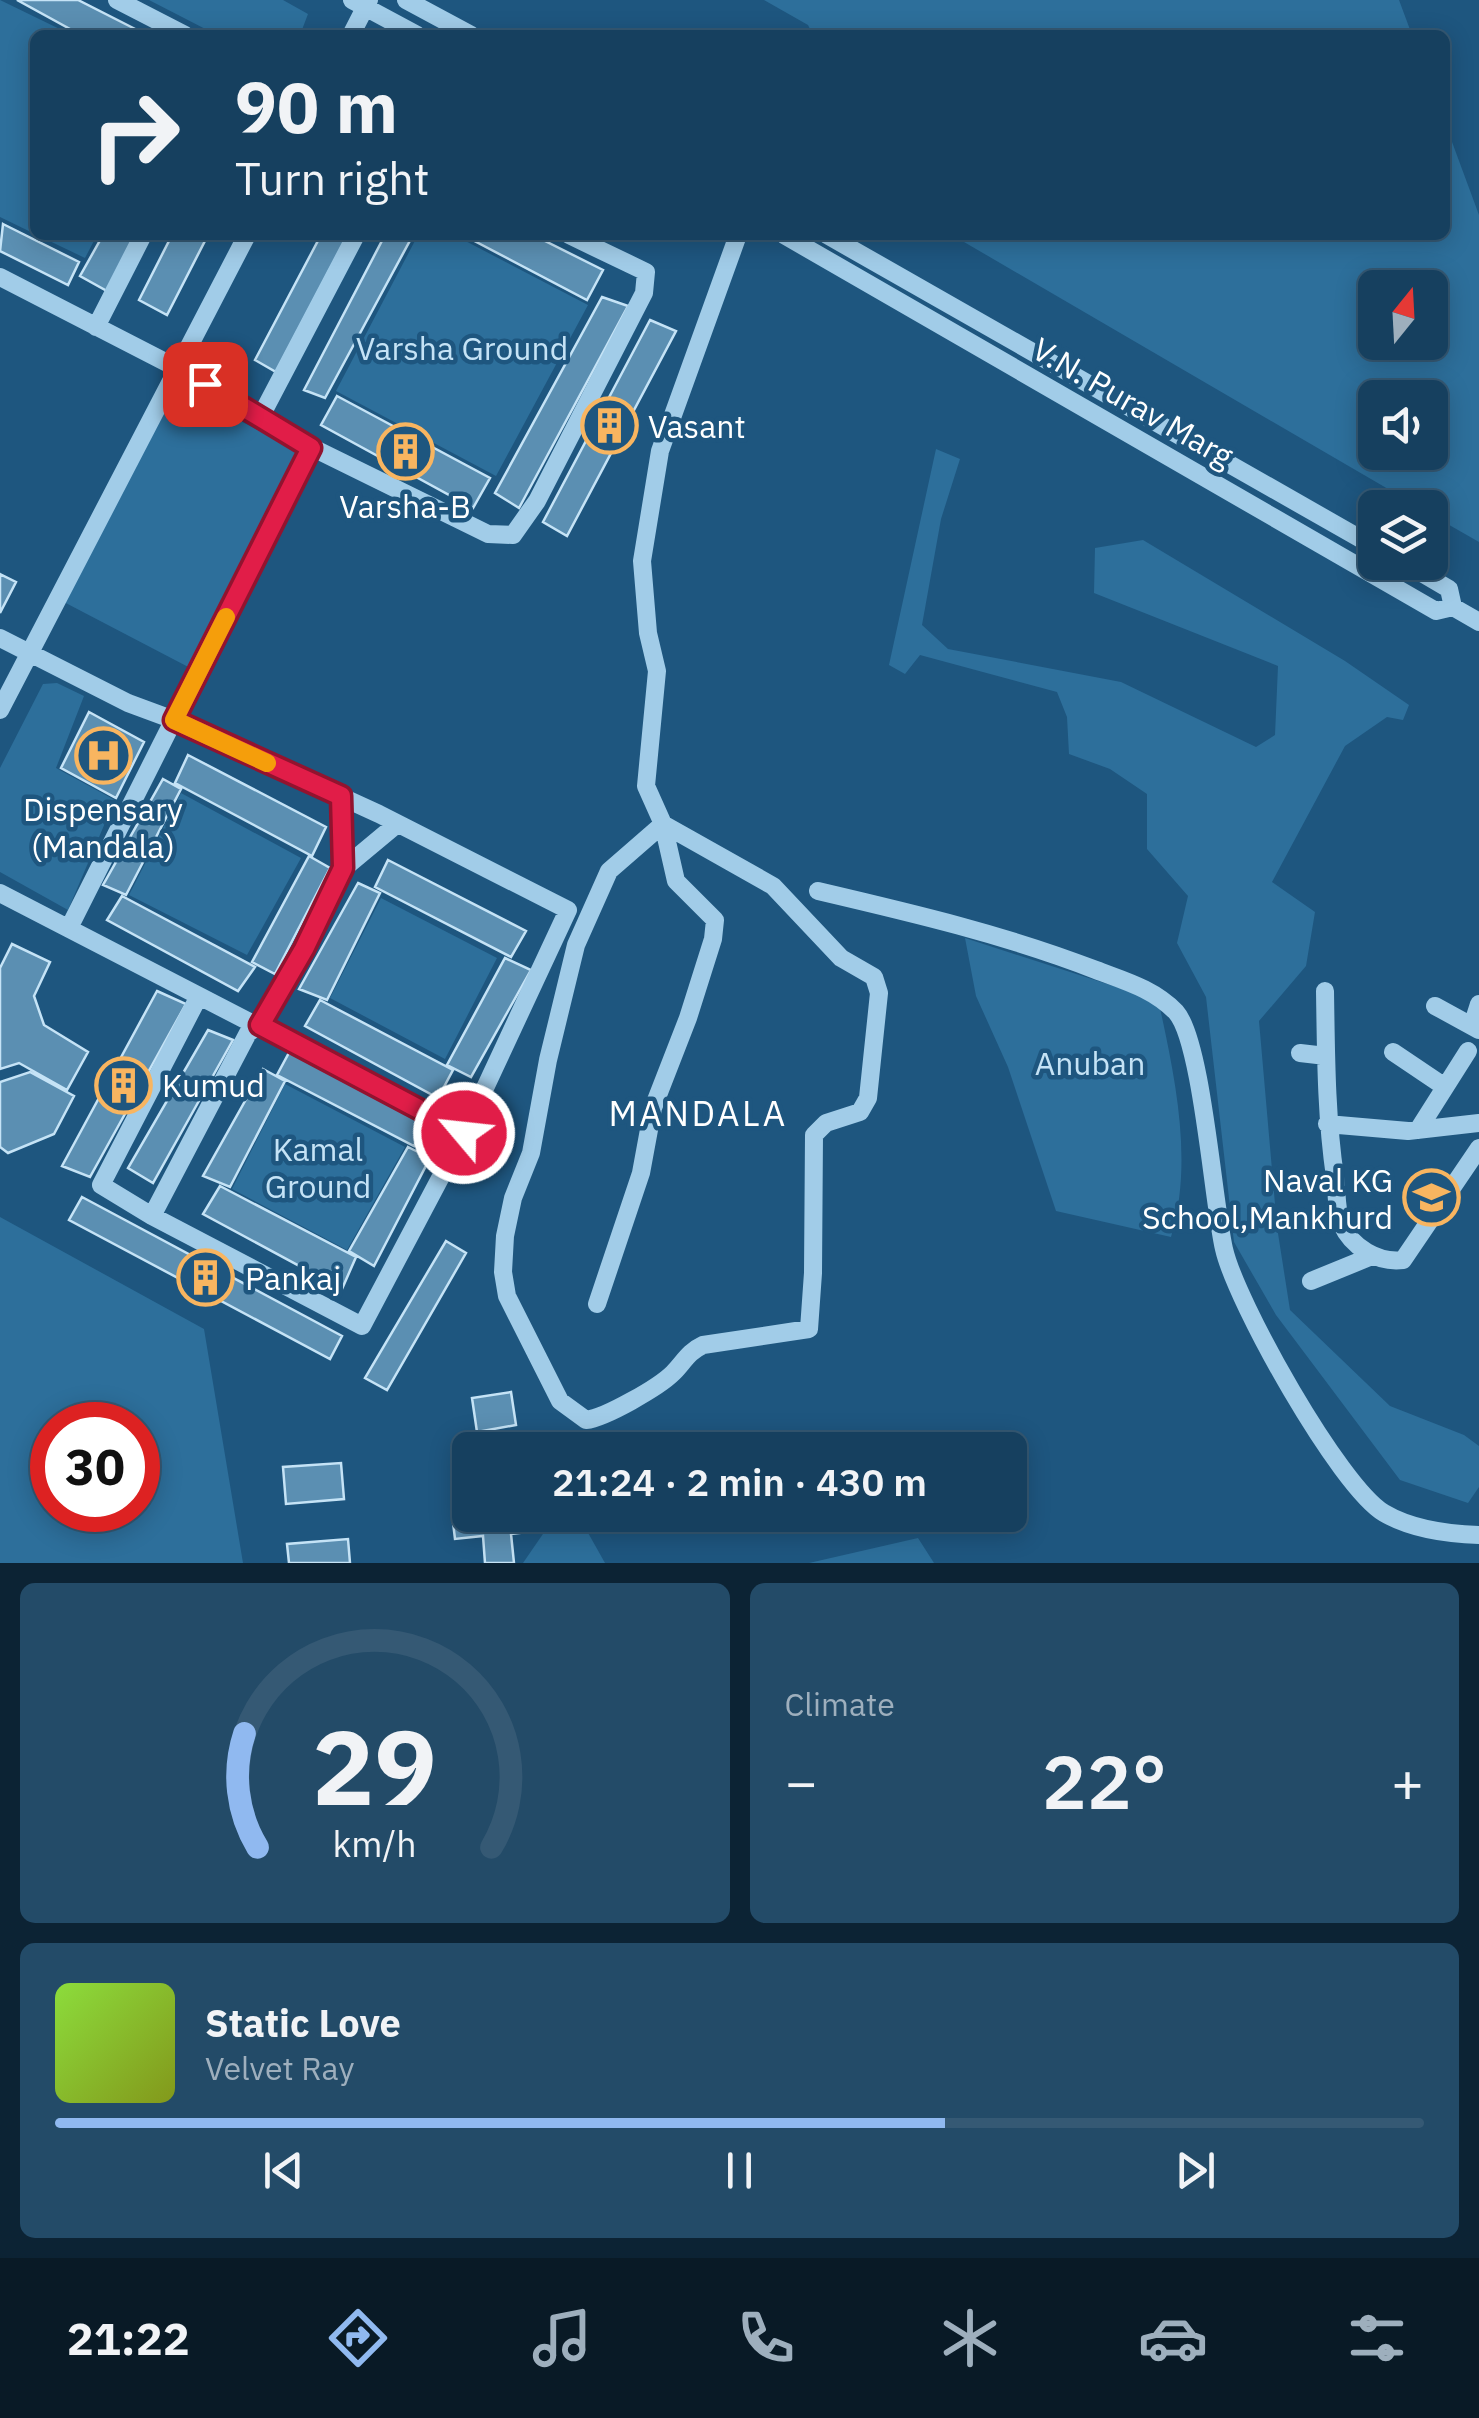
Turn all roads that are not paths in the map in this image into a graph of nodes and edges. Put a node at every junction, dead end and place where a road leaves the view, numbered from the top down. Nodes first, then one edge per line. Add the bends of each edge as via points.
1 (118, 0) edge
2 (406, 0) edge
3 (362, 2) edge
4 (176, 30) edge
5 (353, 30) edge
6 (409, 30) edge
7 (462, 30) edge
8 (140, 240) edge
9 (244, 240) edge
10 (353, 240) edge
11 (579, 240) edge
12 (736, 240) edge
13 (793, 240) edge
14 (837, 240) edge
15 (0, 278) edge
16 (96, 326) junction
17 (999, 334) junction
18 (989, 353) junction
19 (177, 368) junction
20 (261, 416) junction
21 (311, 448) junction
22 (1358, 537) edge
23 (1433, 580) edge
24 (1454, 607) junction
25 (1479, 622) edge
26 (0, 638) edge
27 (30, 653) junction
28 (0, 710) edge
29 (174, 720) junction
30 (341, 796) junction
31 (397, 824) junction
32 (663, 824) junction
33 (343, 868) junction
34 (818, 892) dead end
35 (0, 893) edge
36 (69, 928) junction
37 (1325, 992) dead end
38 (200, 996) junction
39 (1479, 1004) edge
40 (1435, 1006) dead end
41 (260, 1025) junction
42 (1476, 1028) edge
43 (1468, 1050) dead end
44 (1393, 1052) dead end
45 (1300, 1053) dead end
46 (1326, 1056) junction
47 (1445, 1088) junction
48 (1479, 1122) edge
49 (1327, 1124) junction
50 (1418, 1130) junction
51 (464, 1133) junction
52 (1479, 1148) edge
53 (152, 1216) junction
54 (1372, 1256) junction
55 (1311, 1281) dead end
56 (597, 1304) dead end
57 (1479, 1536) edge

1 - 4 street
2 - 7 street
3 - 5 street
3 - 6 street
8 - 16 street
9 - 19 street
10 - 20 street
11 - 21 street via 646,272 644,293 513,535 488,534
12 - 32 street via 660,451 644,547 657,671 646,786
13 - 18 street, V.N. Purav Marg
14 - 17 street, V.N. Purav Marg
15 - 16 street
16 - 19 street
17 - 18 street
17 - 22 street, V.N. Purav Marg
18 - 24 street, V.N. Purav Marg via 1436,611
19 - 20 street
19 - 27 street
20 - 21 street
21 - 29 street
23 - 24 street, V.N. Purav Marg via 1449,589
24 - 25 street, V.N. Purav Marg
26 - 27 street
27 - 28 street
27 - 29 street
29 - 30 street
29 - 36 street
30 - 31 street
30 - 33 street
31 - 33 street
31 - 51 street via 568,910
32 - 32 street via 773,886 841,958 874,977 879,993 868,1098 860,1112 826,1123 814,1136 808,1329 702,1345 670,1376 600,1419 586,1420 560,1402 506,1296 505,1236 531,1153 576,945 609,872
32 - 56 street via 676,881 715,920 713,940 653,1108 642,1172
33 - 41 street
34 - 57 street via 1056,954 1160,996 1180,1016 1192,1052 1224,1251 1255,1327 1353,1486 1397,1518
35 - 36 street
36 - 38 street
37 - 46 street
38 - 41 street
38 - 53 street via 101,1185
39 - 42 street
40 - 42 street
41 - 51 street
41 - 53 street via 248,1032
43 - 47 street
44 - 47 street
45 - 46 street
46 - 49 street
47 - 50 street
48 - 50 street
49 - 50 street
49 - 54 street via 1341,1222
51 - 53 street via 362,1326
52 - 54 street via 1403,1260
54 - 55 street

